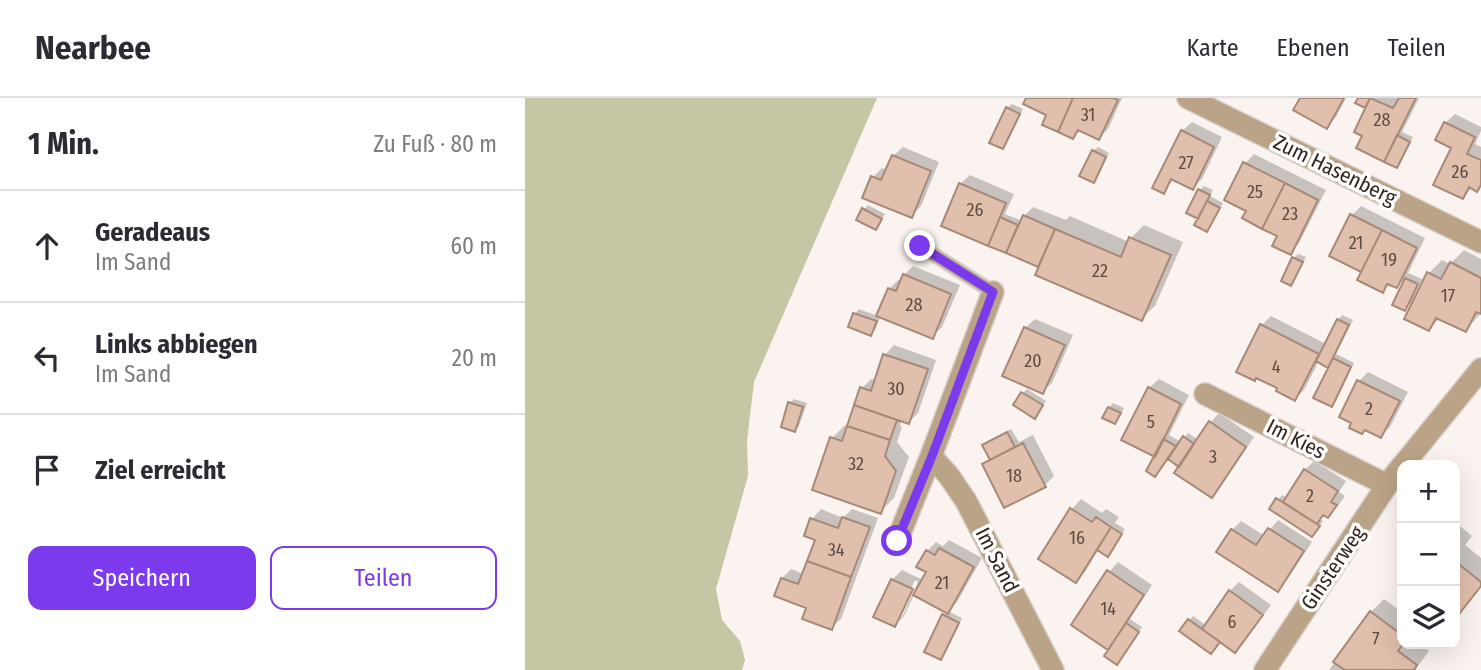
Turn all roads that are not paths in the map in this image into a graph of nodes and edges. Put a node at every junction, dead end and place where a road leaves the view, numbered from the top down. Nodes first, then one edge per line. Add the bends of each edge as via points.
1 (1188, 98) edge
2 (1481, 242) edge
3 (920, 246) dead end
4 (993, 292) joint
5 (1481, 369) edge
6 (1205, 394) dead end
7 (932, 456) junction
8 (1408, 460) edge
9 (1397, 473) edge
10 (1387, 485) junction
11 (897, 541) dead end
12 (1053, 670) edge
13 (1265, 670) edge

1 - 2 street, Zum Hasenberg
3 - 4 lane
4 - 7 street
5 - 8 street, Ginsterweg
6 - 10 street, Im Kies
7 - 11 street
7 - 12 street, Im Sand via 966,501
9 - 10 street, Ginsterweg
10 - 13 street, Ginsterweg

